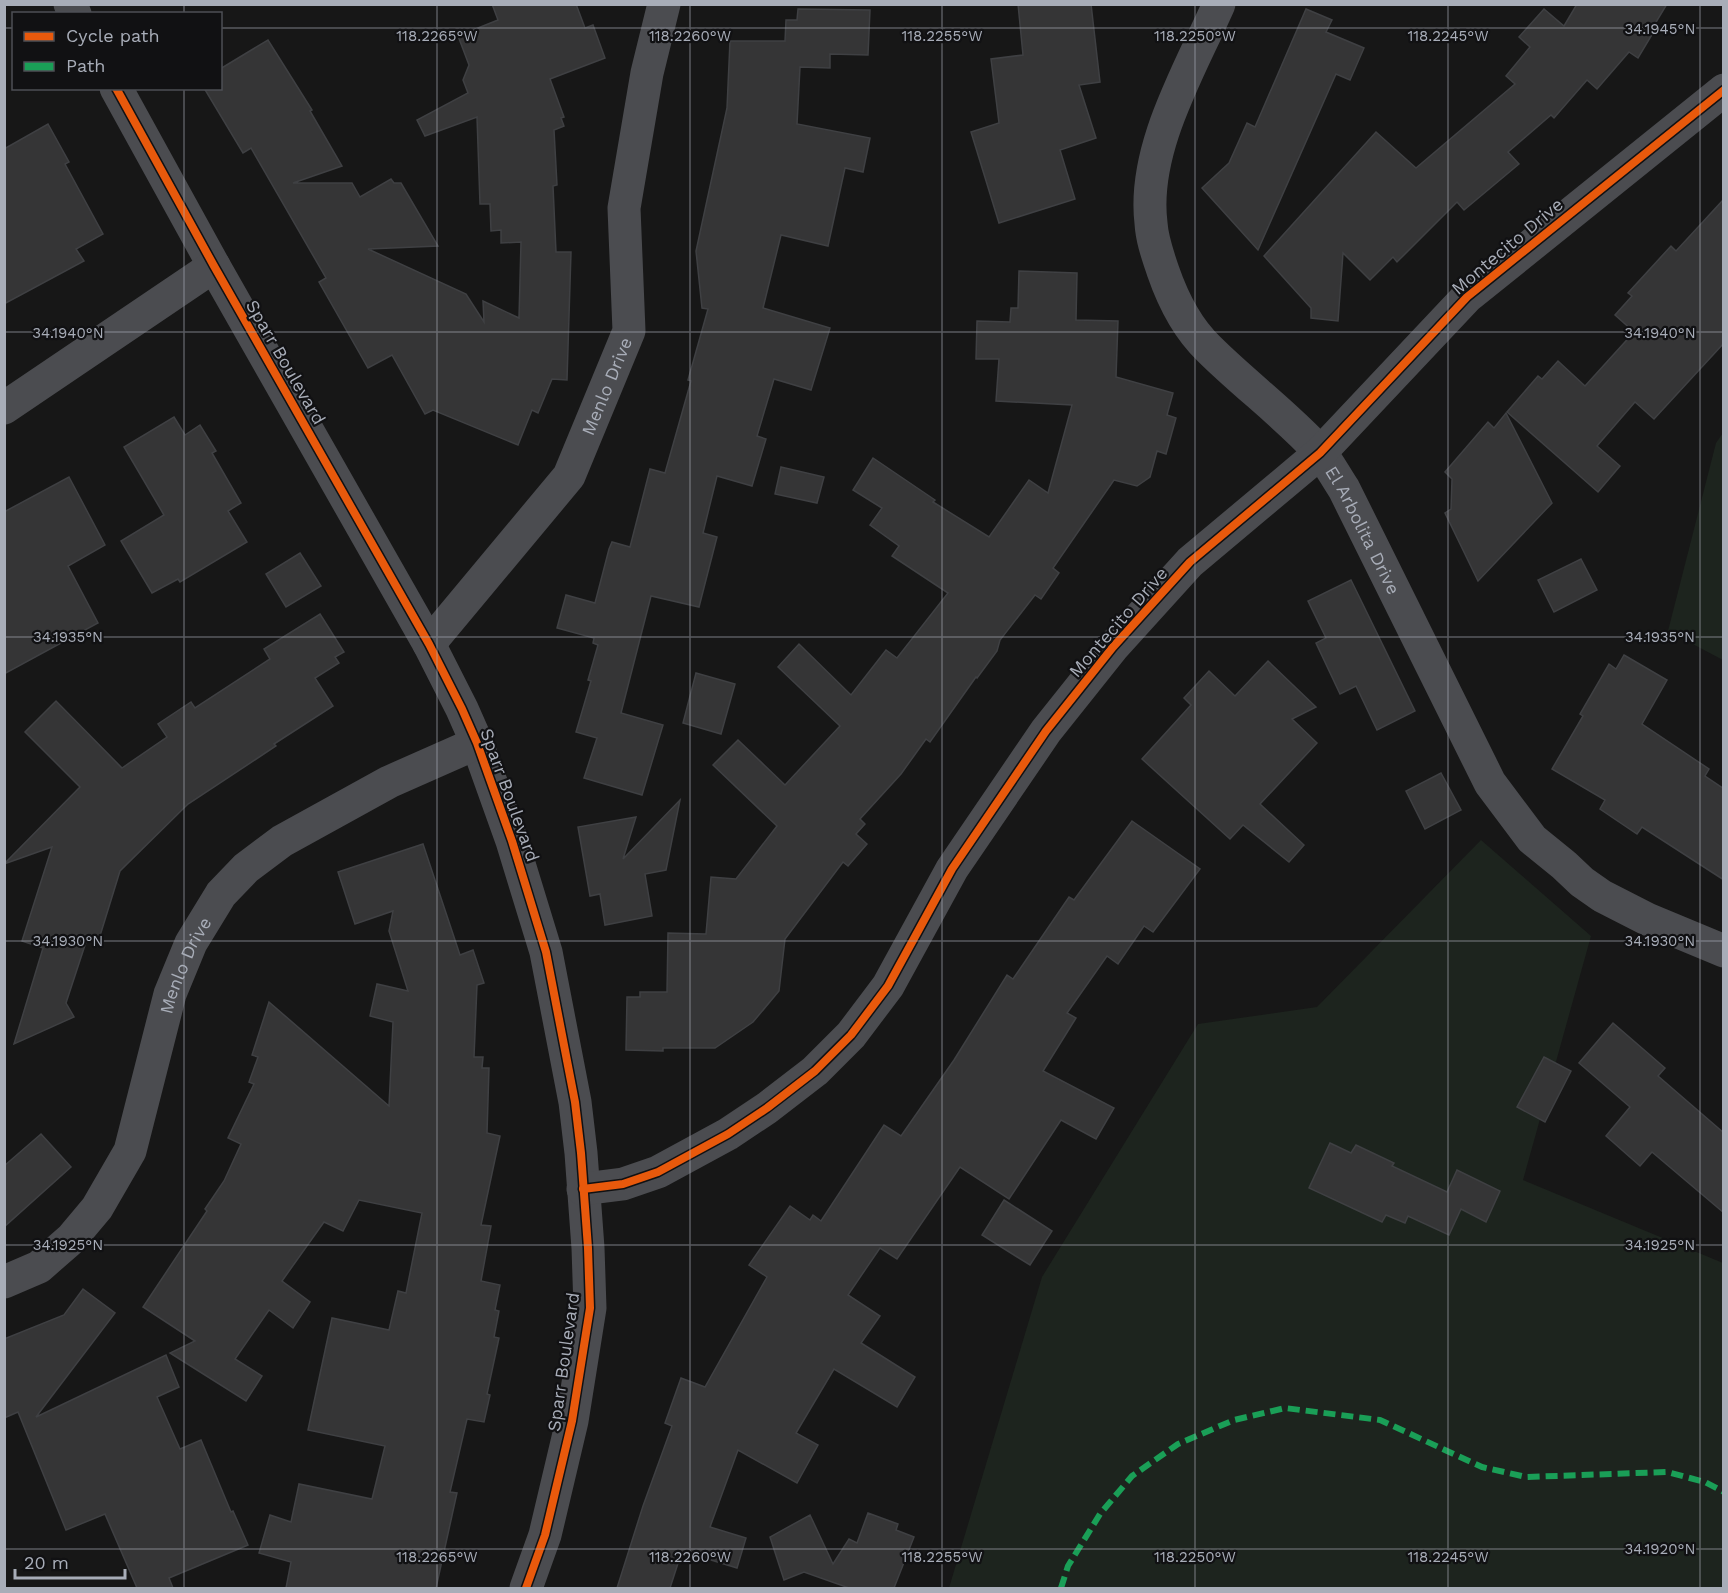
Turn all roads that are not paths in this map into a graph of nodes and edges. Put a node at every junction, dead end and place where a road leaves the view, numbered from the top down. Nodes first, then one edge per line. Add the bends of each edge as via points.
1 (664, 4) edge
2 (1219, 4) edge
3 (117, 90) edge
4 (1724, 90) edge
5 (214, 266) junction
6 (4, 408) edge
7 (1320, 453) junction
8 (429, 644) junction
9 (477, 743) junction
10 (1724, 951) edge
11 (584, 1189) junction
12 (4, 1282) edge
13 (526, 1588) edge

1 - 8 street, Menlo Drive via 647,73 624,208 629,331 569,476
2 - 7 street, El Arbolita Drive via 1168,117 1155,163 1150,223 1168,284 1191,329
3 - 5 street, Sparr Boulevard
4 - 7 street, Montecito Drive via 1467,297
5 - 6 street
5 - 8 street, Sparr Boulevard
7 - 10 street, El Arbolita Drive via 1344,489 1490,783 1532,839 1602,896
7 - 11 street, Montecito Drive via 1190,562 1113,647 1046,731 952,869 888,986 851,1035 815,1071 748,1121 658,1172 623,1184
8 - 9 street, Sparr Boulevard
9 - 11 street, Sparr Boulevard via 546,952 575,1102
9 - 12 street, Menlo Drive via 389,782 282,841 246,868 221,894 191,943 170,994 130,1151 97,1208 71,1239 39,1267
11 - 13 street, Sparr Boulevard via 590,1308 572,1421 545,1535

